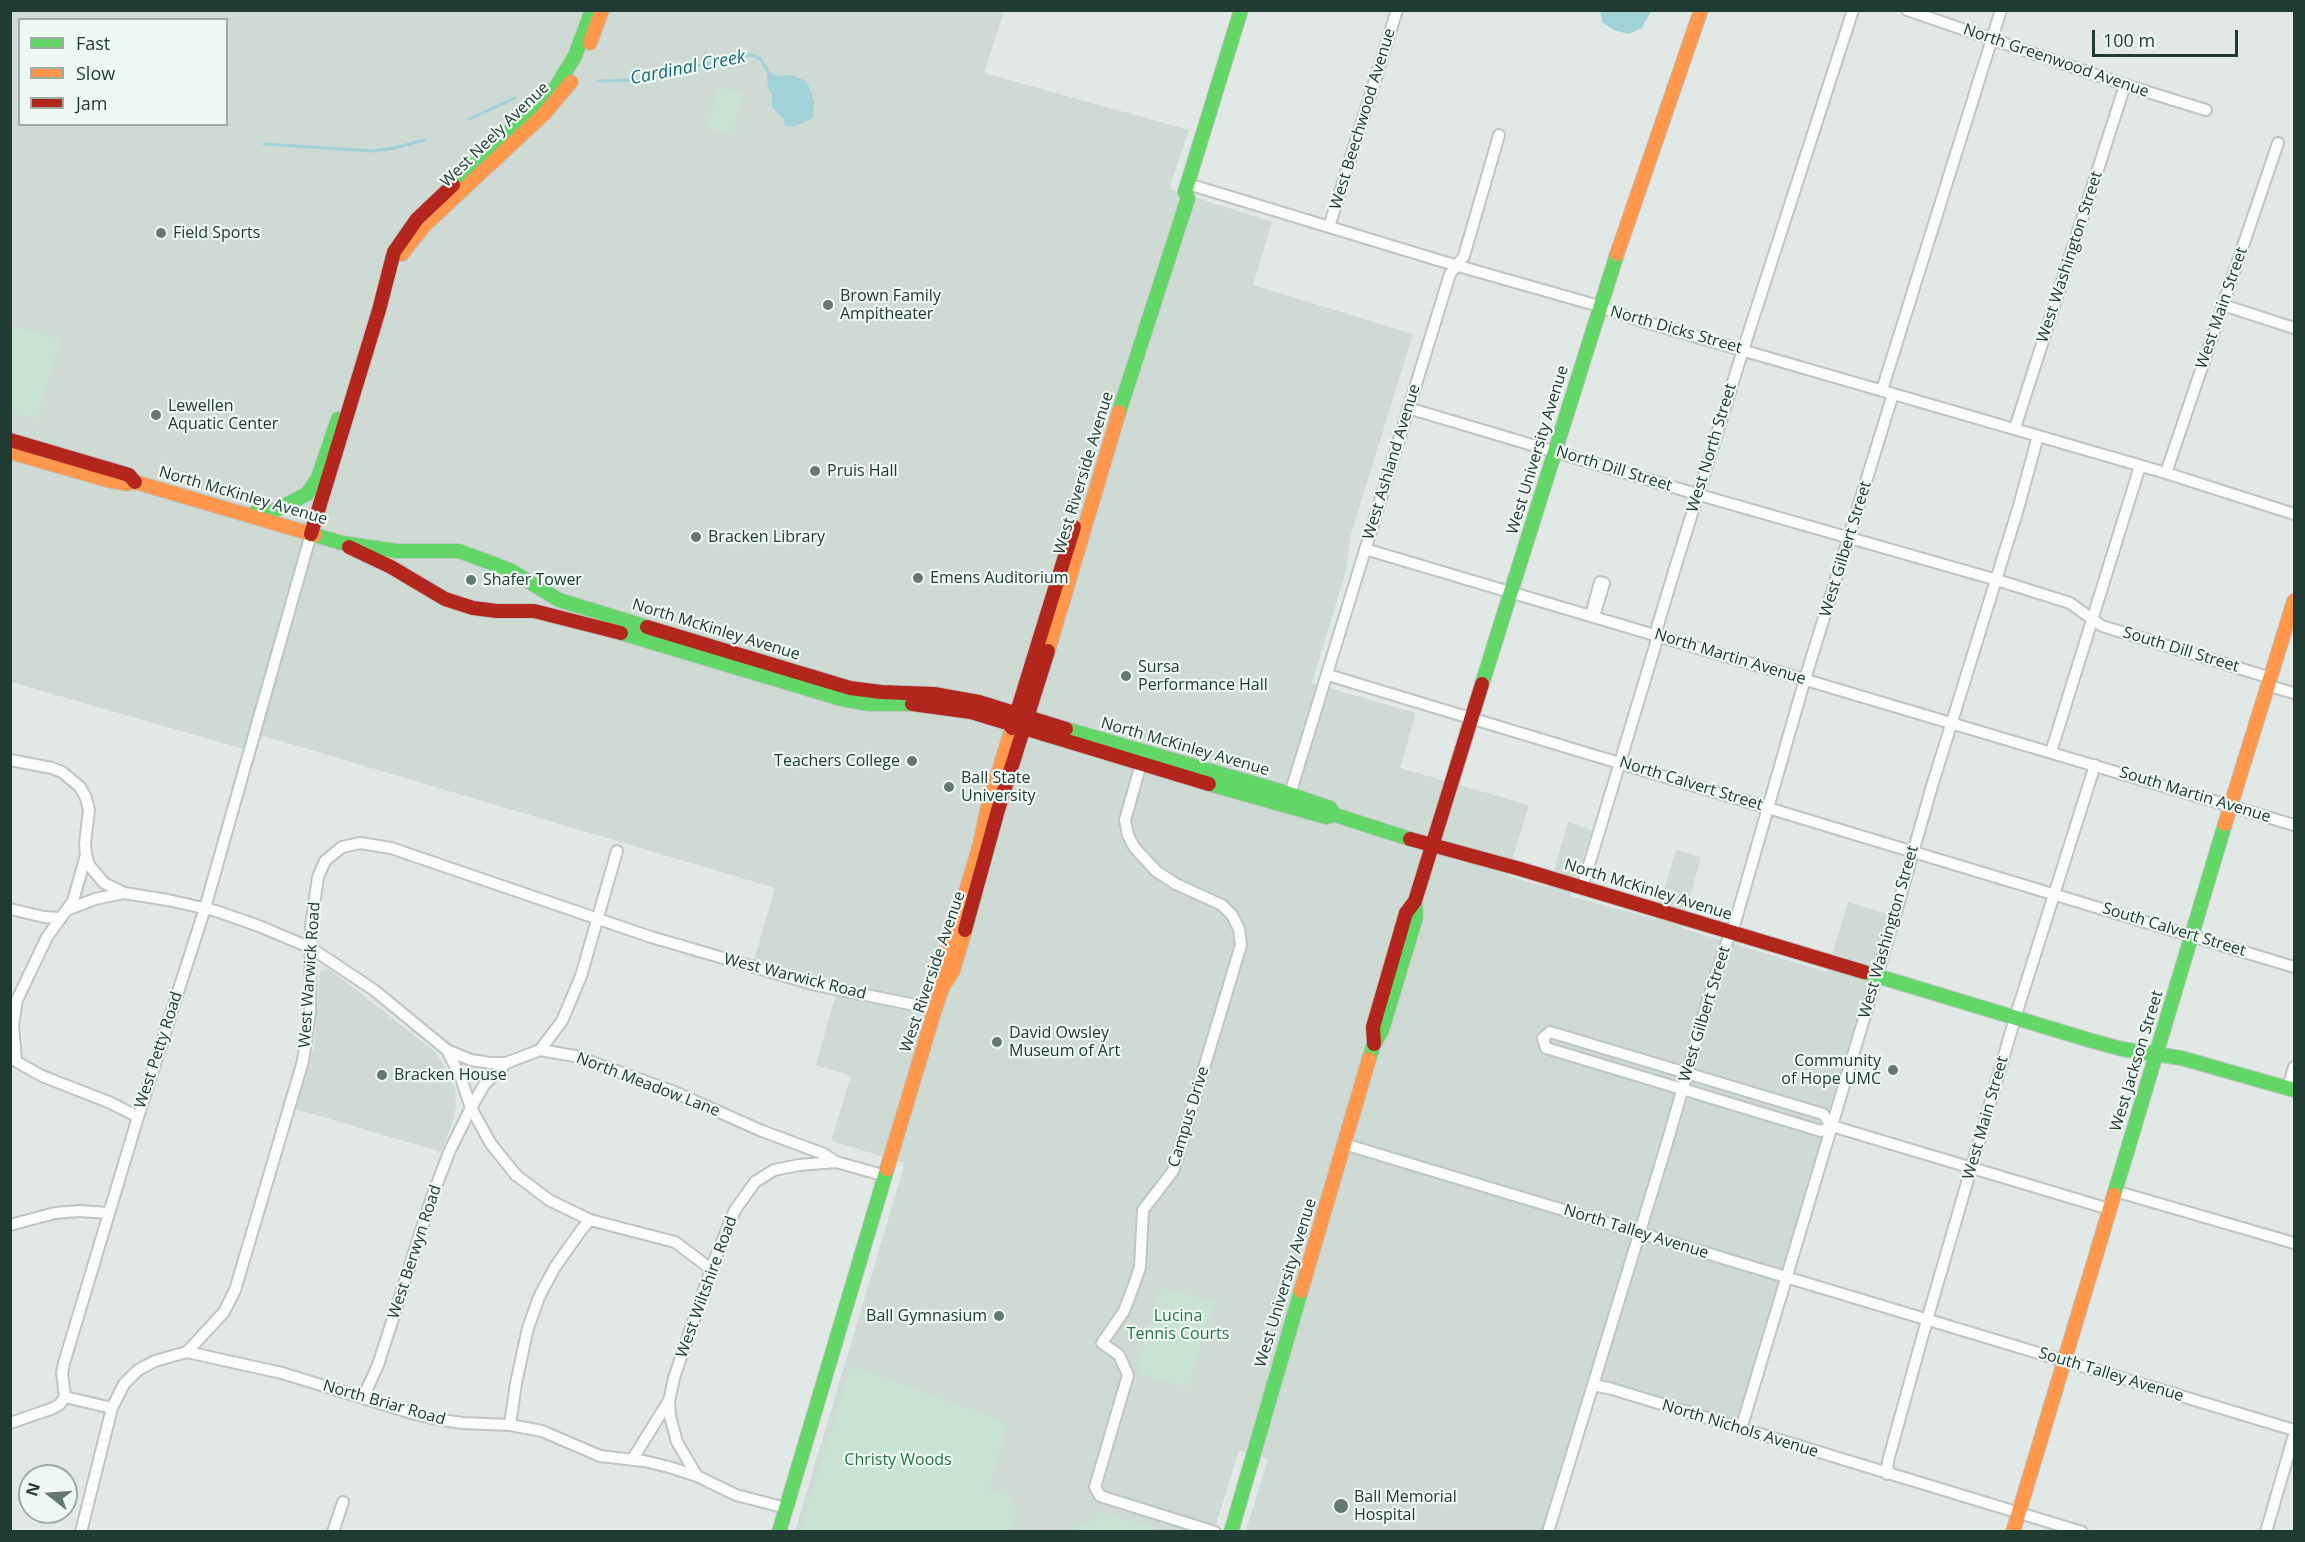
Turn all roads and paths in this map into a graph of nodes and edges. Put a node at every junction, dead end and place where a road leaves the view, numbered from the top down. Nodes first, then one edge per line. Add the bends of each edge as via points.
1 (592, 10) edge
2 (602, 10) edge
3 (1241, 10) edge
4 (1397, 10) edge
5 (1701, 10) edge
6 (1853, 10) edge
7 (1907, 10) edge
8 (2001, 10) edge
9 (1992, 39) junction
10 (2125, 85) junction
11 (2206, 110) dead end
12 (1499, 135) dead end
13 (2278, 143) dead end
14 (1186, 188) junction
15 (1329, 227) junction
16 (1455, 265) junction
17 (390, 270) junction
18 (2223, 305) junction
19 (1599, 307) junction
20 (2295, 328) edge
21 (1743, 350) junction
22 (1882, 390) junction
23 (1893, 394) junction
24 (1408, 408) junction
25 (349, 410) junction
26 (2015, 429) junction
27 (2038, 436) junction
28 (10, 440) edge
29 (1556, 451) junction
30 (10, 452) edge
31 (2140, 466) junction
32 (2166, 473) junction
33 (135, 482) junction
34 (1698, 494) junction
35 (247, 514) junction
36 (2295, 514) edge
37 (311, 534) junction
38 (1849, 538) junction
39 (342, 543) junction
40 (1365, 549) junction
41 (1997, 580) junction
42 (1511, 592) junction
43 (2295, 601) edge
44 (2092, 620) junction
45 (1656, 634) junction
46 (1328, 675) junction
47 (1805, 679) junction
48 (2270, 682) junction
49 (2295, 693) edge
50 (1472, 718) junction
51 (1017, 721) junction
52 (1953, 723) junction
53 (2051, 752) junction
54 (1143, 758) junction
55 (10, 760) edge
56 (1620, 763) junction
57 (2096, 765) junction
58 (1290, 794) junction
59 (2231, 805) junction
60 (1767, 807) junction
61 (1335, 815) junction
62 (2295, 825) edge
63 (1431, 845) junction
64 (617, 851) dead end
65 (1913, 852) junction
66 (86, 855) junction
67 (1582, 888) junction
68 (124, 893) junction
69 (2054, 894) junction
70 (205, 908) junction
71 (10, 909) edge
72 (69, 909) junction
73 (59, 918) junction
74 (597, 921) junction
75 (1732, 933) junction
76 (2192, 935) junction
77 (311, 948) junction
78 (2295, 967) edge
79 (1877, 976) junction
80 (935, 1009) junction
81 (2016, 1018) junction
82 (447, 1050) junction
83 (540, 1050) junction
84 (2156, 1054) junction
85 (13, 1059) edge
86 (506, 1063) junction
87 (2295, 1067) edge
88 (1686, 1073) junction
89 (1681, 1089) junction
90 (2291, 1089) edge
91 (471, 1108) junction
92 (138, 1117) junction
93 (1832, 1126) junction
94 (1344, 1144) junction
95 (836, 1162) junction
96 (1972, 1168) junction
97 (886, 1176) junction
98 (2115, 1191) junction
99 (2109, 1209) junction
100 (109, 1213) junction
101 (590, 1220) junction
102 (10, 1225) edge
103 (1640, 1233) junction
104 (2295, 1243) edge
105 (711, 1269) junction
106 (1786, 1278) junction
107 (1927, 1320) junction
108 (187, 1352) junction
109 (2064, 1361) junction
110 (1593, 1385) junction
111 (64, 1397) junction
112 (363, 1398) junction
113 (669, 1401) junction
114 (112, 1408) junction
115 (10, 1423) edge
116 (510, 1425) junction
117 (1741, 1429) junction
118 (2295, 1430) edge
119 (2295, 1435) edge
120 (632, 1460) junction
121 (1887, 1474) junction
122 (697, 1476) junction
123 (343, 1502) dead end
124 (786, 1508) junction
125 (2018, 1513) junction
126 (81, 1532) edge
127 (333, 1532) edge
128 (779, 1532) edge
129 (1215, 1532) edge
130 (1231, 1532) edge
131 (1548, 1532) edge
132 (2013, 1532) edge
133 (2082, 1532) edge
134 (2266, 1532) edge

1 - 17 main road, West Neely Avenue via 575,56 556,87 417,219 394,252
2 - 17 main road, West Neely Avenue via 586,54 559,98 424,226
3 - 14 main road, West Riverside Avenue
4 - 15 street, West Beechwood Avenue
5 - 19 main road, West University Avenue
6 - 21 street, West North Street
7 - 9 street, North Greenwood Avenue
8 - 9 street
9 - 10 street, North Greenwood Avenue
9 - 22 street
10 - 11 street, North Greenwood Avenue
10 - 26 street, West Washington Street
12 - 16 street, West Ashland Avenue via 1464,256
13 - 18 street, West Main Street
14 - 15 street, North Dicks Street
14 - 51 main road, West Riverside Avenue via 1188,198
15 - 16 street, North Dicks Street
16 - 19 street, North Dicks Street
16 - 24 street, West Ashland Avenue
17 - 25 main road, West Neely Avenue
18 - 20 street
18 - 32 street, West Main Street
19 - 21 street, North Dicks Street
19 - 29 main road, West University Avenue
21 - 22 street, North Dicks Street
21 - 34 street, West North Street
22 - 23 street, North Dicks Street
23 - 26 street, North Dicks Street
23 - 38 street, West Gilbert Street
24 - 29 street, North Dill Street
24 - 40 street, West Ashland Avenue
25 - 35 main road via 338,419 318,478 307,494 272,512
25 - 37 main road, West Neely Avenue
26 - 27 street, North Dicks Street
27 - 31 street, North Dicks Street
27 - 41 street, West Washington Street
28 - 33 main road, North McKinley Avenue via 129,475
29 - 34 street, North Dill Street
29 - 42 main road, West University Avenue
30 - 33 main road, North McKinley Avenue via 107,480
31 - 32 street, North Dicks Street
31 - 44 street
32 - 36 street, North Dicks Street
33 - 35 main road, North McKinley Avenue
34 - 38 street, North Dill Street
34 - 45 street, West North Street
35 - 37 main road, North McKinley Avenue
37 - 39 main road, North McKinley Avenue
37 - 70 street, West Petty Road
38 - 41 street, North Dill Street
38 - 47 street, West Gilbert Street
39 - 51 main road, North McKinley Avenue via 396,550 459,551 494,562 559,600 850,687 958,697
39 - 51 main road, North McKinley Avenue via 401,572 430,592 473,608 534,611 579,621 845,700 923,704
40 - 42 street, North Martin Avenue
40 - 46 street, West Ashland Avenue
41 - 44 street, North Dill Street via 2070,603
41 - 52 street, West Washington Street
42 - 45 street, North Martin Avenue
42 - 50 main road, West University Avenue
43 - 48 main road, West Jackson Street
44 - 48 street, South Dill Street
44 - 53 street
45 - 47 street, North Martin Avenue
45 - 56 street, West North Street
46 - 50 street, North Calvert Street
46 - 58 street, West Ashland Avenue
47 - 52 street, North Martin Avenue
47 - 60 street, West Gilbert Street
48 - 49 street, South Dill Street
48 - 59 main road, West Jackson Street
50 - 56 street, North Calvert Street
50 - 63 main road, West University Avenue
51 - 54 main road, North McKinley Avenue
51 - 80 main road, West Riverside Avenue via 998,810 957,959
52 - 53 street, North Martin Avenue
52 - 65 street, West Washington Street
53 - 57 street, North Martin Avenue
54 - 58 main road, North McKinley Avenue
54 - 61 main road via 1326,817
54 - 129 street, Campus Drive via 1125,820 1134,847 1156,871 1222,905 1235,922 1241,945 1173,1171 1143,1210 1140,1267 1134,1285 1124,1311 1102,1343 1119,1355 1128,1375 1095,1487 1100,1496
55 - 66 street via 52,768 80,787 89,810
56 - 60 street, North Calvert Street
56 - 67 street, West North Street
57 - 59 street, South Martin Avenue
57 - 69 street, West Main Street
58 - 61 main road, North McKinley Avenue via 1330,808
59 - 62 street, South Martin Avenue
59 - 76 main road, West Jackson Street
60 - 65 street, North Calvert Street
60 - 75 street, West Gilbert Street
61 - 63 main road, North McKinley Avenue
63 - 67 main road, North McKinley Avenue
63 - 94 main road, West University Avenue via 1385,984 1373,1027 1374,1044
64 - 74 street
65 - 69 street, North Calvert Street
65 - 79 street, West Washington Street
66 - 68 street via 104,883
66 - 72 street
67 - 75 main road, North McKinley Avenue
68 - 70 street
68 - 72 street
69 - 76 street, South Calvert Street
69 - 81 street, West Main Street
70 - 77 street
70 - 92 street, West Petty Road
71 - 73 street
72 - 73 street
73 - 85 street via 34,960 17,1000
74 - 77 street, West Warwick Road via 418,856 369,844 351,844 335,852 321,870
74 - 80 street, West Warwick Road via 816,985
74 - 83 street via 570,1005
75 - 79 main road, North McKinley Avenue
75 - 88 street, West Gilbert Street
76 - 78 street, South Calvert Street
76 - 84 main road, West Jackson Street
77 - 82 street via 374,990
77 - 108 street, West Warwick Road via 310,1012 303,1061 238,1281 224,1312
79 - 81 main road, North McKinley Avenue
79 - 93 street, West Washington Street
80 - 97 main road, West Riverside Avenue
81 - 84 main road, North McKinley Avenue via 2122,1049
81 - 96 street, West Main Street
82 - 86 street via 480,1062
82 - 91 street
83 - 86 street
83 - 95 street, North Meadow Lane via 575,1056 643,1080
84 - 90 main road, North McKinley Avenue
84 - 98 main road, West Jackson Street
85 - 92 street via 42,1076
86 - 91 street, West Berwyn Road via 484,1085
87 - 90 street
88 - 89 street, West Gilbert Street
88 - 89 street via 1550,1032 1543,1038 1546,1048
88 - 93 street via 1823,1114
89 - 93 street via 1821,1131
89 - 103 street, West Gilbert Street
91 - 101 street via 491,1144 516,1175 549,1200
91 - 112 street, West Berwyn Road via 439,1178 378,1365
92 - 100 street, West Petty Road
93 - 96 street
93 - 106 street, West Washington Street
94 - 103 street, North Talley Avenue
94 - 130 main road, West University Avenue
95 - 97 street, North Meadow Lane
95 - 105 street, West Wiltshire Road via 774,1170 755,1182 735,1210
96 - 99 street
96 - 107 street, West Main Street
97 - 124 main road, West Riverside Avenue
98 - 99 main road, West Jackson Street
98 - 104 street
99 - 109 main road, West Jackson Street
100 - 102 street via 55,1213
100 - 111 street, West Petty Road via 64,1363
101 - 105 street via 675,1242
101 - 116 street via 555,1267 539,1297 520,1361
103 - 106 street, North Talley Avenue
103 - 110 street, West Gilbert Street
105 - 113 street, West Wiltshire Road
106 - 107 street, North Talley Avenue
106 - 117 street, West Washington Street
107 - 109 street, South Talley Avenue
107 - 121 street, West Main Street
108 - 112 street, North Briar Road via 282,1373
108 - 114 street via 155,1360 138,1370 124,1384
109 - 118 street, South Talley Avenue
109 - 125 main road, West Jackson Street
110 - 117 street, North Nichols Avenue
110 - 131 street, West Gilbert Street
111 - 114 street
111 - 115 street via 51,1409
112 - 116 street, North Briar Road via 441,1420
113 - 120 street
113 - 122 street, West Wiltshire Road via 677,1442
114 - 126 street
116 - 120 street, North Briar Road via 542,1431 600,1456
117 - 121 street, North Nichols Avenue
119 - 134 street
120 - 122 street, North Briar Road
121 - 125 street, North Nichols Avenue
122 - 124 street, North Briar Road via 736,1495
123 - 127 street
124 - 128 main road, West Riverside Avenue
125 - 132 main road, West Jackson Street
125 - 133 street, North Nichols Avenue

